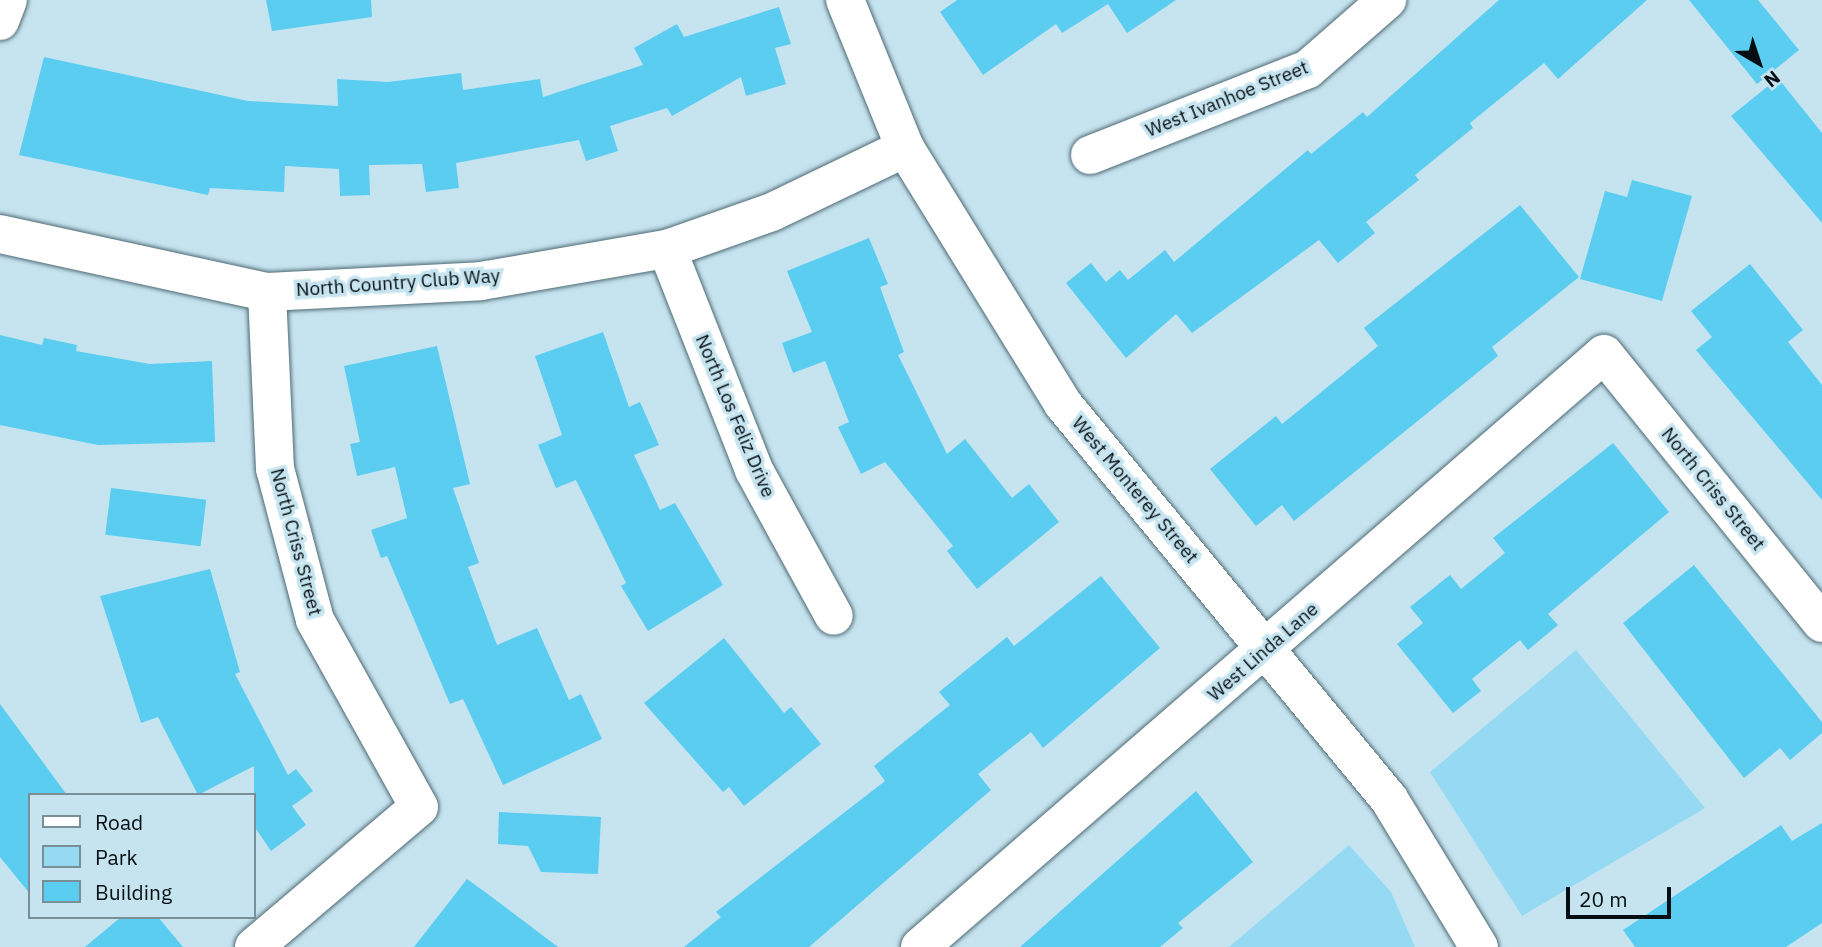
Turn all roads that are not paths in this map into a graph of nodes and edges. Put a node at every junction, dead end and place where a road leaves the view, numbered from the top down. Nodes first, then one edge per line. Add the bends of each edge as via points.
1 (8, 0) edge
2 (845, 0) edge
3 (1387, 0) edge
4 (0, 21) edge
5 (905, 148) junction
6 (1090, 155) dead end
7 (0, 234) edge
8 (667, 249) junction
9 (267, 292) junction
10 (1604, 354) joint
11 (834, 616) dead end
12 (1822, 623) edge
13 (1267, 649) junction
14 (254, 947) edge
15 (920, 947) edge
16 (1479, 947) edge

1 - 4 street
2 - 5 street, West Monterey Street
3 - 6 street, West Ivanhoe Street via 1308,69
5 - 8 street, North Country Club Way via 772,212
5 - 13 street, West Monterey Street via 1063,404
7 - 9 street, North Country Club Way
8 - 9 street, North Country Club Way via 481,281
8 - 11 street, North Los Feliz Drive via 754,470
9 - 14 street, North Criss Street via 275,469 315,620 419,807
10 - 12 street, North Criss Street
10 - 13 street, West Linda Lane
13 - 15 street, West Linda Lane
13 - 16 street, West Monterey Street via 1389,799

